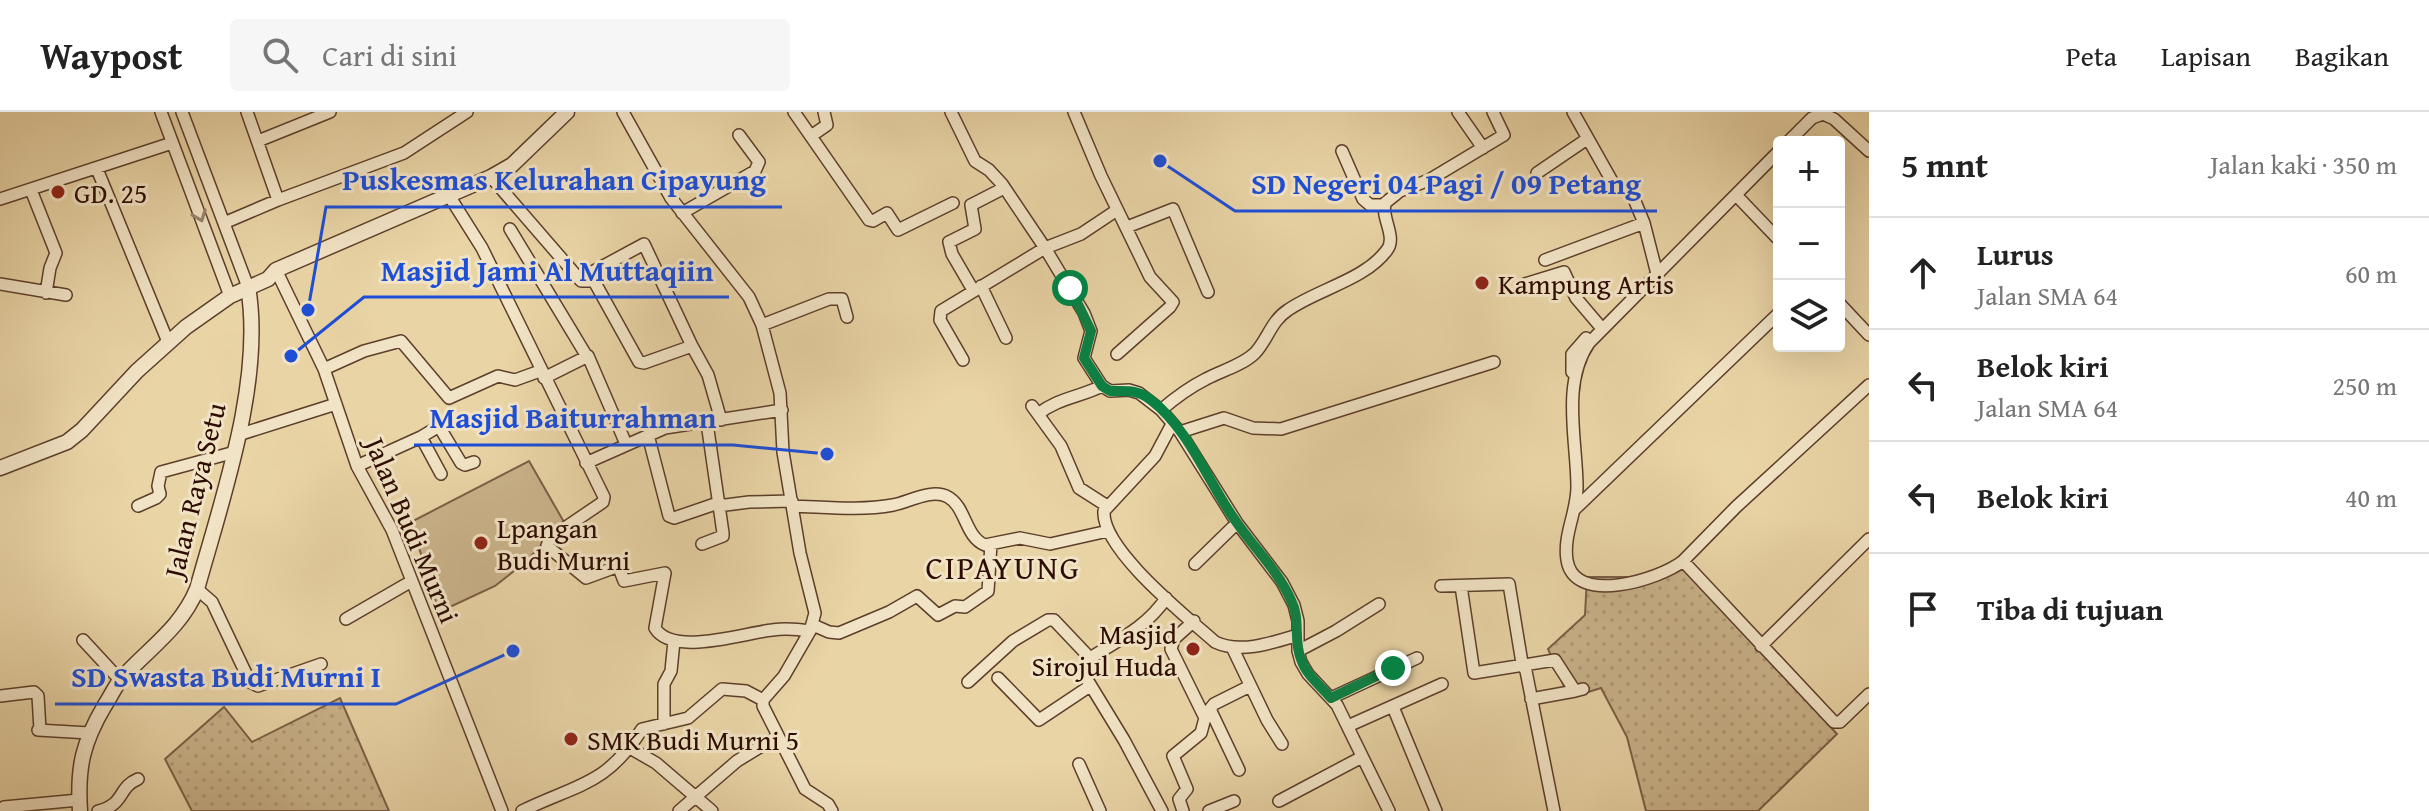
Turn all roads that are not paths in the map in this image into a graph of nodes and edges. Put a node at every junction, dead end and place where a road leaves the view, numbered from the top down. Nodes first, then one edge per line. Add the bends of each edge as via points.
1 (161, 112) edge
2 (182, 112) edge
3 (247, 112) edge
4 (330, 112) edge
5 (467, 112) edge
6 (567, 112) edge
7 (623, 112) edge
8 (794, 112) edge
9 (824, 112) edge
10 (951, 112) edge
11 (1074, 112) edge
12 (1458, 112) edge
13 (1493, 112) edge
14 (1573, 112) edge
15 (739, 135) dead end
16 (811, 136) junction
17 (1794, 136) edge
18 (1587, 139) junction
19 (258, 141) junction
20 (172, 143) junction
21 (1483, 148) junction
22 (1342, 151) dead end
23 (1869, 151) edge
24 (1773, 157) edge
25 (97, 169) junction
26 (1537, 173) dead end
27 (491, 177) junction
28 (1004, 188) junction
29 (31, 190) junction
30 (448, 194) junction
31 (1736, 195) junction
32 (0, 199) edge
33 (278, 200) junction
34 (953, 203) dead end
35 (1385, 205) junction
36 (1117, 210) junction
37 (682, 213) junction
38 (224, 223) junction
39 (1644, 223) junction
40 (1127, 227) junction
41 (510, 229) dead end
42 (1773, 234) edge
43 (1045, 248) junction
44 (1545, 260) dead end
45 (1657, 270) junction
46 (272, 278) junction
47 (0, 284) edge
48 (596, 284) junction
49 (1525, 284) dead end
50 (248, 287) junction
51 (977, 288) junction
52 (1208, 292) dead end
53 (46, 293) junction
54 (66, 295) dead end
55 (230, 296) junction
56 (251, 304) junction
57 (1845, 309) edge
58 (847, 317) dead end
59 (1773, 319) edge
60 (762, 325) junction
61 (1599, 325) junction
62 (1869, 335) edge
63 (1006, 338) dead end
64 (168, 342) junction
65 (692, 346) junction
66 (1117, 354) dead end
67 (586, 355) junction
68 (963, 360) dead end
69 (1494, 362) dead end
70 (324, 369) junction
71 (542, 375) junction
72 (1574, 382) junction
73 (1869, 385) edge
74 (1102, 386) junction
75 (336, 404) junction
76 (782, 410) junction
77 (1161, 410) junction
78 (721, 420) junction
79 (707, 423) junction
80 (1176, 428) junction
81 (238, 435) junction
82 (648, 435) junction
83 (421, 437) junction
84 (626, 444) junction
85 (235, 452) junction
86 (474, 462) dead end
87 (586, 463) junction
88 (0, 465) edge
89 (357, 466) junction
90 (441, 474) dead end
91 (792, 503) junction
92 (718, 505) junction
93 (138, 506) dead end
94 (1107, 506) junction
95 (1575, 509) junction
96 (1237, 523) junction
97 (1108, 531) junction
98 (1869, 539) edge
99 (702, 544) dead end
100 (991, 544) junction
101 (1683, 561) junction
102 (1195, 564) dead end
103 (410, 582) junction
104 (1441, 586) dead end
105 (1461, 586) junction
106 (197, 589) junction
107 (1166, 598) junction
108 (1379, 604) dead end
109 (346, 619) dead end
110 (1194, 621) junction
111 (812, 628) junction
112 (1298, 635) junction
113 (83, 640) dead end
114 (674, 641) junction
115 (1761, 646) junction
116 (1232, 647) junction
117 (1298, 651) junction
118 (1090, 658) junction
119 (1417, 658) dead end
120 (1522, 663) junction
121 (321, 664) dead end
122 (998, 678) dead end
123 (120, 680) junction
124 (968, 682) dead end
125 (1442, 684) dead end
126 (1090, 686) junction
127 (1250, 686) junction
128 (1869, 694) edge
129 (0, 696) edge
130 (1331, 698) junction
131 (1531, 699) junction
132 (763, 700) junction
133 (1393, 707) junction
134 (664, 724) junction
135 (1348, 726) junction
136 (89, 733) junction
137 (778, 736) junction
138 (1282, 744) dead end
139 (630, 748) junction
140 (1362, 757) junction
141 (1079, 764) dead end
142 (1239, 770) dead end
143 (138, 779) dead end
144 (696, 797) junction
145 (1234, 801) dead end
146 (1279, 801) dead end
147 (80, 805) edge
148 (4, 807) dead end
149 (1384, 809) edge
150 (98, 811) edge
151 (502, 811) edge
152 (522, 811) edge
153 (679, 811) edge
154 (712, 811) edge
155 (832, 811) edge
156 (1100, 811) edge
157 (1162, 811) edge
158 (1183, 811) edge
159 (1209, 811) edge
160 (1436, 811) edge
161 (1554, 811) edge

1 - 20 street
2 - 38 street
3 - 19 street
4 - 19 street
5 - 33 street via 404,153
6 - 27 street via 512,165
7 - 37 street
8 - 16 street
9 - 16 street via 827,125
10 - 28 street via 975,161
11 - 36 street
12 - 21 street
13 - 21 street via 1505,134
14 - 18 street
15 - 37 street via 759,166
16 - 34 street via 871,221 887,213 898,230
17 - 23 street via 1823,114
18 - 26 street
18 - 39 street via 1613,183 1634,199
19 - 33 street
20 - 25 street
20 -> 55 street
21 - 35 street via 1400,191
22 - 35 street via 1363,199
24 - 31 street
25 - 29 street
25 - 64 street
27 - 30 street
27 - 48 street via 581,281
28 - 43 street
28 - 51 street via 971,205 975,229 949,242
29 - 32 street
29 - 53 street via 56,253
30 - 46 street
30 - 71 street via 482,248
31 - 42 street
31 - 45 street
33 - 38 street
35 - 77 street via 1391,239 1378,259 1288,310 1254,354
36 - 40 street
36 - 43 street via 1081,234
37 - 60 street via 749,297
38 - 50 street
39 - 44 street
39 - 45 street
40 - 52 street via 1173,209
40 - 66 street via 1150,277 1173,302
41 - 67 street
43 - 51 street
43 - 74 street via 1089,323 1084,358
45 - 61 street
45 - 72 street via 1589,343
46 - 50 street
46 - 56 street via 256,291
46 - 70 street, Jalan Budi Murni
47 - 53 street
48 - 65 street via 639,362
48 - 65 street via 594,271 644,244
49 - 61 street via 1564,272 1576,298
50 - 55 street
50 - 56 street, Jalan Raya Setu
51 - 63 street
51 - 68 street via 941,311 940,320
53 - 54 street
55 - 64 street
56 - 81 street, Jalan Raya Setu
57 - 62 street
58 - 60 street via 842,299 829,299
59 - 95 street
60 - 76 street
61 - 72 street via 1572,354
64 - 88 street via 67,442
65 - 78 street via 708,375
67 - 71 street
67 - 84 street
69 - 80 street via 1292,426 1268,430 1224,418
70 - 71 street via 401,341 449,398 498,376 515,380
70 - 75 street, Jalan Budi Murni
71 - 87 street
72 - 95 street
73 - 101 street
74 - 77 street via 1139,393
74 - 94 street via 1035,410 1061,446 1079,488
75 - 81 street
75 - 89 street, Jalan Budi Murni
76 - 78 street
76 - 91 street
77 - 80 street
78 - 79 street
79 - 82 street
79 - 92 street
80 - 94 street
80 - 96 street
81 - 85 street, Jalan Raya Setu
82 - 84 street
82 - 92 street via 669,516
83 - 86 street via 440,428 461,463
83 - 89 street
83 - 90 street
84 - 87 street
85 - 93 street via 161,472 160,494
85 - 106 street, Jalan Raya Setu
87 - 114 street via 605,500 550,538 547,546 586,578 616,567 624,581 665,573 655,628
89 - 103 street, Jalan Budi Murni via 392,530
91 - 92 street
91 - 100 street via 861,509 945,495 976,539
91 - 111 street via 813,602
92 - 99 street via 723,536
94 - 97 street via 1103,518
95 - 101 street via 1567,564 1582,583 1600,586 1660,576
96 - 102 street
96 - 112 street via 1282,582 1294,605
97 - 100 street via 1050,544 1020,538
97 - 107 street via 1117,548
98 - 115 street
100 - 111 street via 988,591 965,607 938,615 917,596 839,633
101 - 115 street
103 - 109 street
103 - 151 street, Jalan Budi Murni
104 - 105 street
105 - 120 street via 1509,584
105 - 120 street via 1474,673
106 - 121 street via 212,602 250,682 258,686
106 - 123 street, Jalan Raya Setu via 173,630
107 - 110 street
107 - 118 street via 1145,622
108 - 117 street
110 - 116 street via 1215,642
110 - 158 street via 1174,639 1171,649 1205,718 1201,733 1173,756 1187,789 1179,799
111 - 114 street
111 - 132 street
112 - 116 street
112 - 117 street
113 - 123 street
114 - 134 street via 671,673 664,684
115 - 128 street via 1835,723
116 - 127 street
117 - 130 street via 1308,674
118 - 124 street via 1054,620 1048,620 1013,641
118 - 126 street via 1085,672
119 - 130 street
120 - 131 street
120 - 131 street via 1555,660 1579,690
122 - 126 street via 1039,720
123 - 136 street, Jalan Raya Setu
125 - 133 street
126 - 157 street
127 - 138 street
127 - 142 street via 1210,709
129 - 136 street via 34,692 39,730
130 - 135 street
131 - 161 street
132 - 134 street via 746,691 722,689 692,715
132 - 137 street
133 - 135 street
133 - 160 street
134 - 139 street via 642,729
135 - 140 street
136 - 147 street, Jalan Raya Setu via 80,767
137 - 144 street via 737,761
137 - 155 street via 805,789
139 - 144 street
139 - 152 street via 587,784
140 - 146 street
140 - 149 street
141 - 156 street
143 - 150 street via 112,808
144 - 153 street
144 - 154 street
145 - 159 street
147 - 148 street

